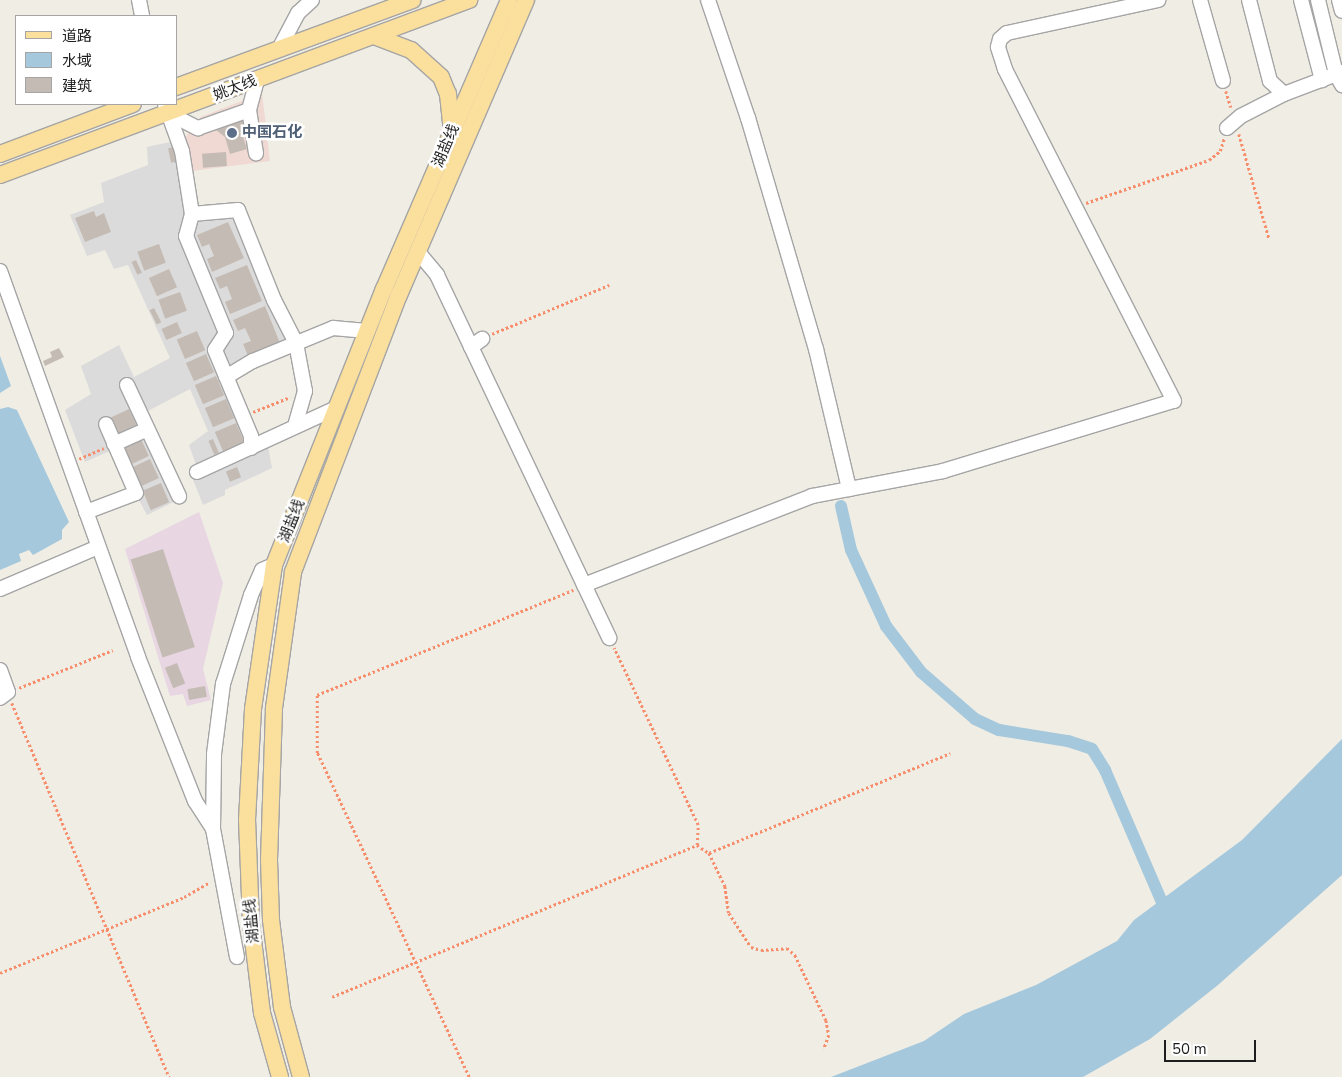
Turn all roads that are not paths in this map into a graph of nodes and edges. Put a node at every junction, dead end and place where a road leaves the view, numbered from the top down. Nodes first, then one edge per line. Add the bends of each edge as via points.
1 (139, 0) edge
2 (312, 0) edge
3 (469, 0) edge
4 (509, 0) edge
5 (526, 0) edge
6 (708, 0) edge
7 (1200, 0) edge
8 (1249, 0) edge
9 (1301, 0) edge
10 (1318, 0) edge
11 (1339, 0) edge
12 (405, 1) edge
13 (1153, 1) edge
14 (1135, 2) edge
15 (1342, 11) edge
16 (142, 15) edge
17 (374, 36) junction
18 (279, 49) junction
19 (1340, 77) edge
20 (257, 80) junction
21 (1322, 80) junction
22 (1222, 81) road end
23 (178, 86) edge
24 (1284, 94) junction
25 (130, 105) edge
26 (178, 105) edge
27 (167, 108) edge
28 (249, 110) junction
29 (1231, 125) road end
30 (452, 130) junction
31 (256, 152) dead end
32 (0, 154) edge
33 (0, 175) edge
34 (192, 214) junction
35 (418, 252) junction
36 (0, 272) edge
37 (367, 331) junction
38 (296, 342) junction
39 (226, 377) junction
40 (127, 385) dead end
41 (336, 408) junction
42 (106, 424) dead end
43 (295, 427) junction
44 (147, 429) junction
45 (114, 444) junction
46 (251, 448) junction
47 (197, 472) dead end
48 (849, 489) junction
49 (179, 496) dead end
50 (86, 512) junction
51 (98, 547) junction
52 (274, 565) junction
53 (584, 585) junction
54 (0, 589) edge
55 (609, 638) road end
56 (0, 670) edge
57 (4, 695) edge
58 (213, 828) junction
59 (237, 958) dead end
60 (280, 1077) edge
61 (301, 1077) edge

1 - 16 street
2 - 18 street via 298,13
3 - 17 main road, 姚太线
4 - 30 main road, 湖盐线
5 - 35 main road, 湖盐线
6 - 48 street via 748,118 813,339
7 - 22 street
8 - 24 street via 1270,81
9 - 21 street
10 - 19 street
11 - 15 street
12 - 18 main road, 姚太线
13 - 14 street
14 - 48 street via 1007,33 1000,39 999,56 1174,401 994,458
17 - 20 main road, 姚太线
17 - 30 main road via 411,50 441,77 448,94
18 - 23 main road, 姚太线
19 - 21 street
20 - 26 main road, 姚太线
20 - 28 street
21 - 24 street
24 - 29 street
25 - 32 main road
27 - 28 street via 198,128
27 - 33 main road, 姚太线
27 - 34 street via 182,151
28 - 31 street
30 - 37 main road, 湖盐线
34 - 38 street via 238,210 274,300
34 - 39 street via 186,236 226,333 215,350
35 - 53 street via 437,275 476,343
35 - 61 main road, 湖盐线 via 293,572 274,708 271,920 282,1007
36 - 50 street
37 - 38 street via 334,328
37 - 41 main road, 湖盐线
38 - 39 street
38 - 43 street via 305,391
39 - 46 street via 251,436
40 - 44 street
41 - 43 street
41 - 52 main road, 湖盐线
42 - 45 street
43 - 46 street
44 - 45 street
44 - 49 street
45 - 50 street via 136,492
46 - 47 street
48 - 53 street via 812,496
50 - 51 street
51 - 54 street
51 - 58 street via 195,801
52 - 58 street via 262,570 223,684 214,754
52 - 60 main road, 湖盐线 via 253,709 247,820 251,923 262,1013
53 - 55 street
56 - 57 street
58 - 59 street

